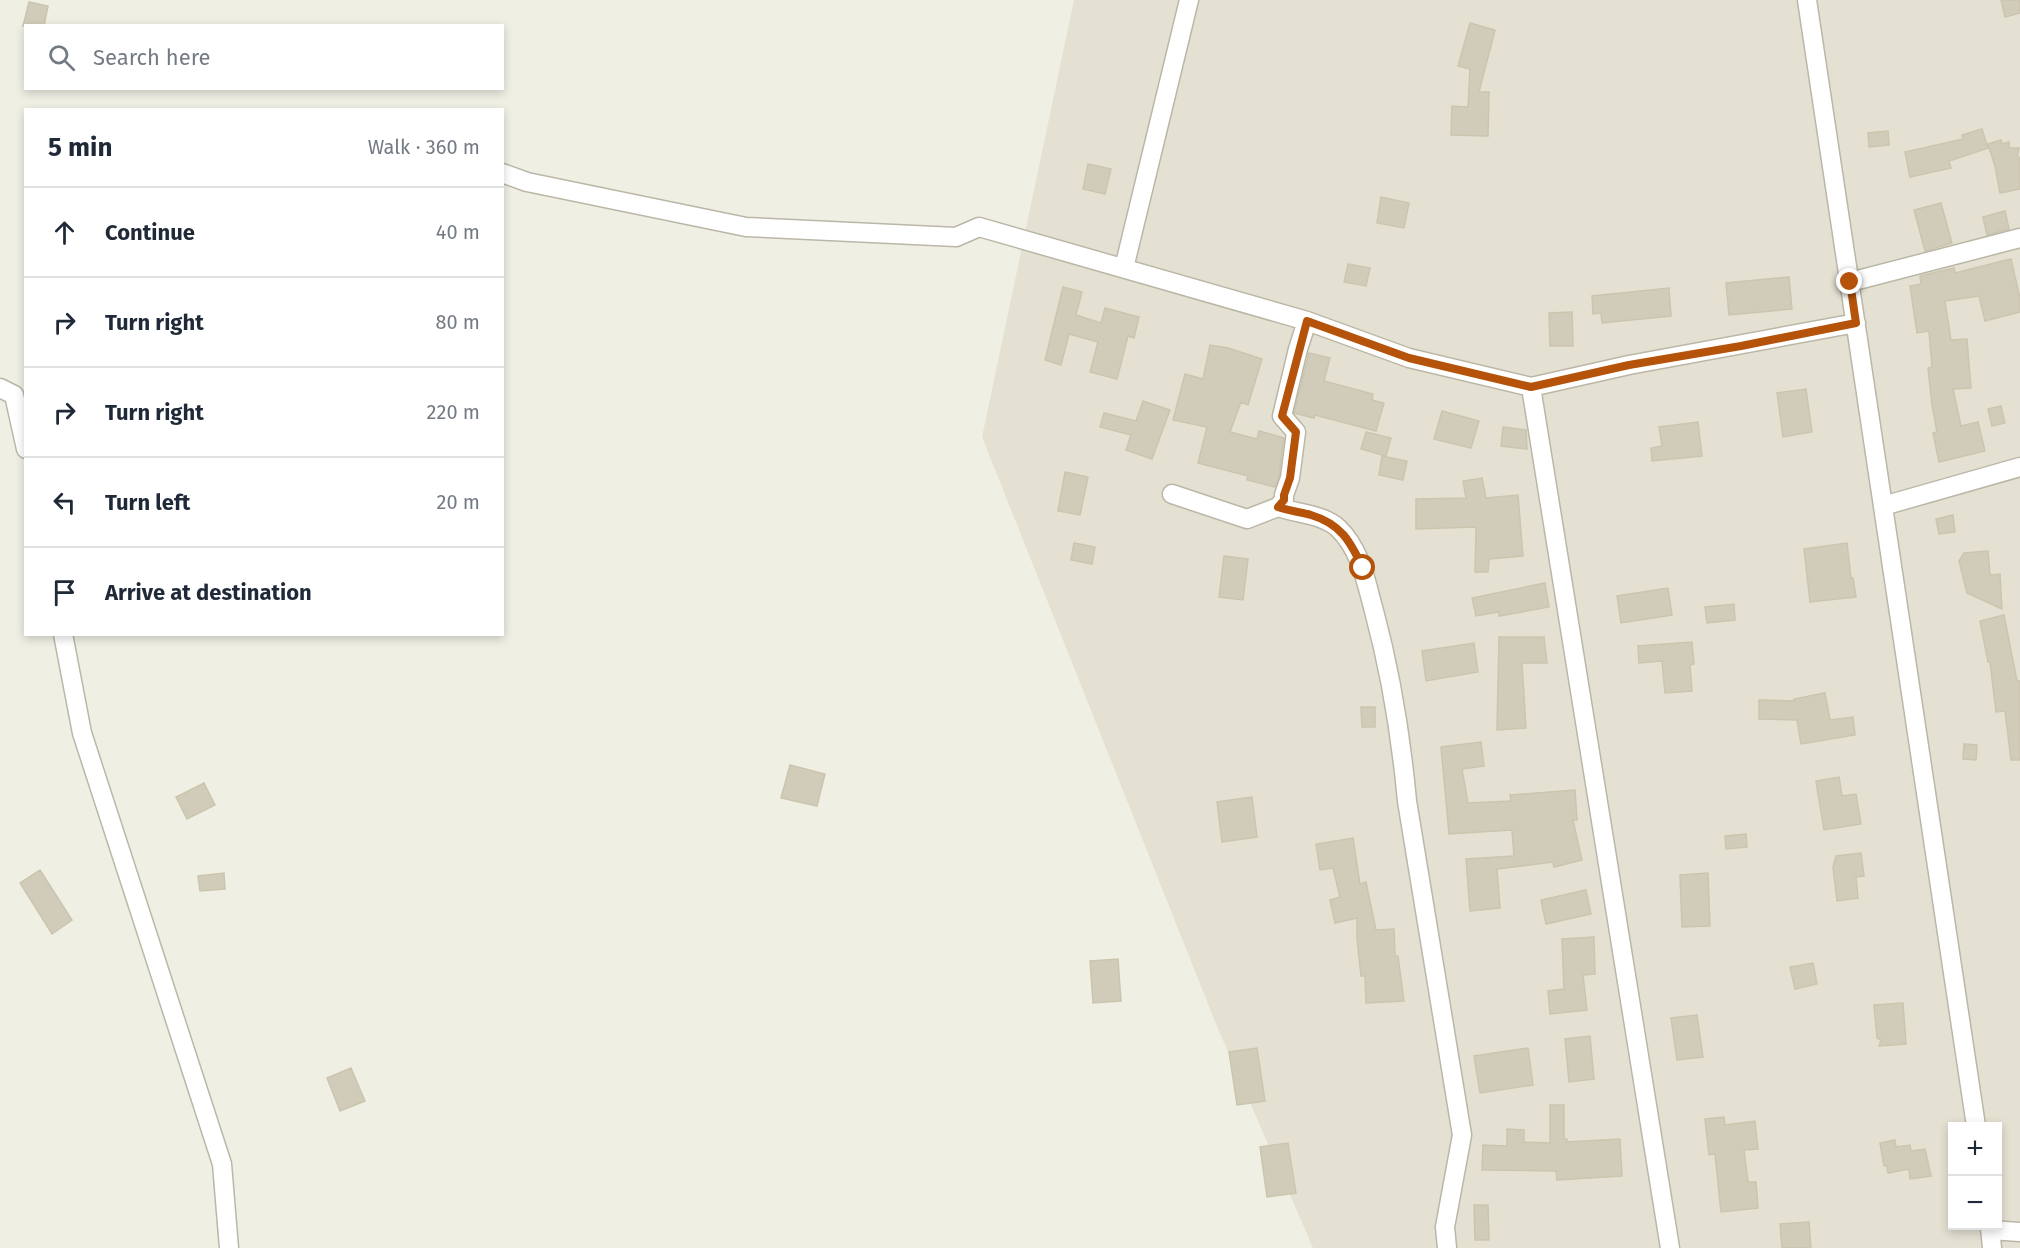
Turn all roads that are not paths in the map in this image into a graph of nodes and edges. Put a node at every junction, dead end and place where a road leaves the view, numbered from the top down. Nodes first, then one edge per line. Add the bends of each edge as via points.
1 (1189, 0) edge
2 (1807, 0) edge
3 (504, 174) edge
4 (2020, 237) edge
5 (1124, 268) junction
6 (1850, 282) junction
7 (1307, 321) junction
8 (1856, 323) junction
9 (1531, 387) junction
10 (0, 388) edge
11 (24, 440) edge
12 (2020, 467) edge
13 (1172, 494) dead end
14 (1883, 506) junction
15 (1278, 507) junction
16 (63, 636) edge
17 (1975, 1122) edge
18 (2020, 1232) edge
19 (1991, 1235) edge
20 (229, 1248) edge
21 (1447, 1248) edge
22 (1670, 1248) edge

1 - 5 street
2 - 6 street
3 - 5 street via 527,182 746,227 956,237 979,227
4 - 6 street
5 - 7 street
6 - 8 street
7 - 9 street via 1409,358
7 - 15 street via 1282,416 1296,432 1290,478
8 - 9 street
8 - 14 street
9 - 22 street
10 - 11 street via 14,395
12 - 14 street
13 - 15 street via 1247,519
14 - 17 street
15 - 21 street via 1336,526 1351,543 1363,568 1388,661 1462,1135 1445,1227
16 - 20 street via 82,733 222,1164
18 - 19 street

